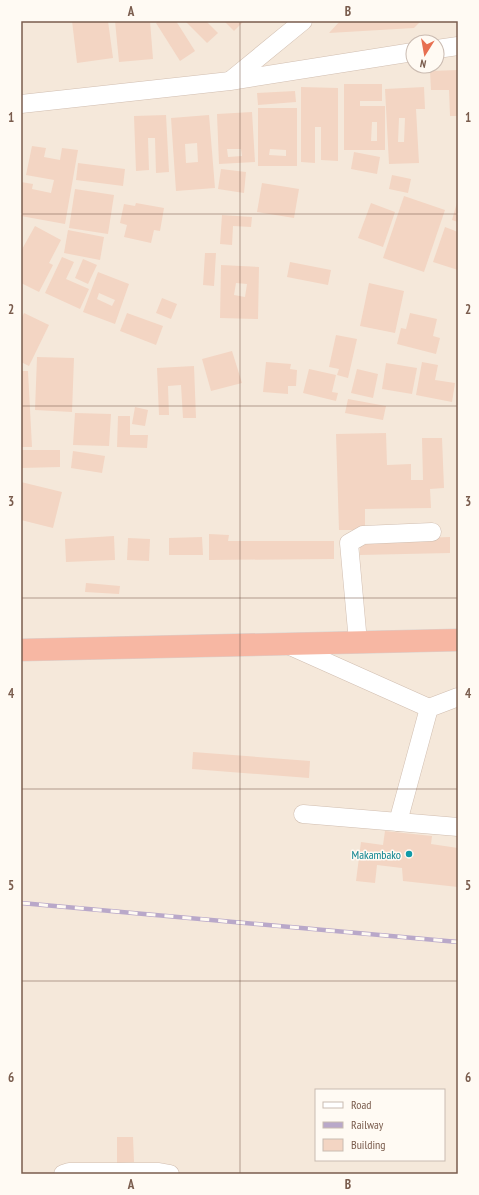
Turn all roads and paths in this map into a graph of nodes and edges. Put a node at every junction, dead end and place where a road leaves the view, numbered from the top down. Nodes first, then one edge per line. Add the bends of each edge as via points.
1 (303, 21) edge
2 (458, 46) edge
3 (445, 47) edge
4 (405, 53) edge
5 (230, 81) junction
6 (21, 104) edge
7 (432, 532) dead end
8 (458, 640) edge
9 (358, 642) junction
10 (286, 644) junction
11 (21, 650) edge
12 (458, 697) edge
13 (429, 708) junction
14 (303, 814) dead end
15 (398, 822) junction
16 (458, 827) edge
17 (63, 1174) edge
18 (170, 1174) edge

1 - 5 street
2 - 3 street
4 - 5 street
5 - 6 street
7 - 9 street via 363,535 349,543
8 - 9 highway
9 - 10 highway
10 - 11 highway
10 - 13 street
12 - 13 street
13 - 15 street
14 - 15 street
15 - 16 street
17 - 18 street

